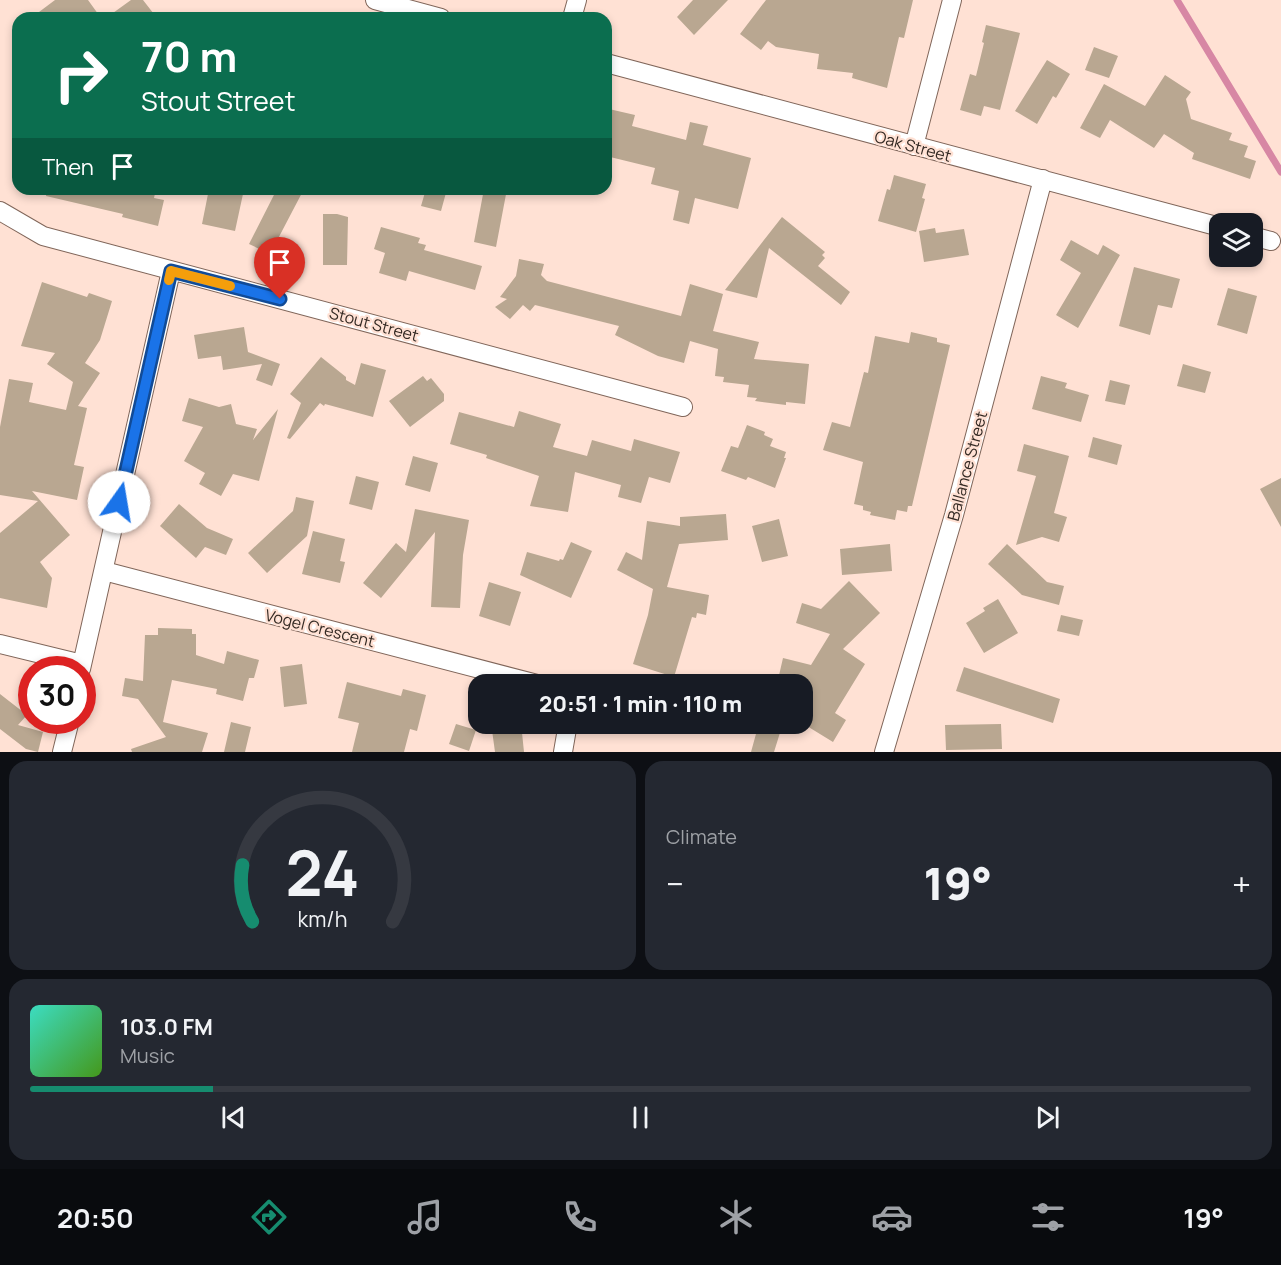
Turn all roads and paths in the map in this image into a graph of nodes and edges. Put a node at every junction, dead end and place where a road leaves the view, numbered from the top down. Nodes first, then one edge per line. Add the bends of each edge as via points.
1 (375, 0) edge
2 (952, 0) edge
3 (419, 12) edge
4 (612, 65) edge
5 (914, 146) junction
6 (1043, 179) junction
7 (0, 211) edge
8 (1209, 224) edge
9 (1263, 239) edge
10 (1271, 241) dead end
11 (171, 271) junction
12 (682, 407) dead end
13 (104, 571) junction
14 (0, 644) edge
15 (45, 656) edge
16 (84, 656) edge
17 (499, 674) edge
18 (66, 734) edge
19 (566, 734) edge
20 (62, 752) edge
21 (563, 752) edge
22 (884, 752) edge

1 - 3 street
2 - 5 street
4 - 5 street, Oak Street
5 - 6 street, Oak Street
6 - 8 street, Oak Street
6 - 22 street, Ballance Street via 954,515
7 - 11 street, Stout Street via 43,236
9 - 10 street
11 - 12 street, Stout Street
11 - 13 street
13 - 16 street
13 - 17 street, Vogel Crescent
14 - 15 street
18 - 20 street
19 - 21 street

